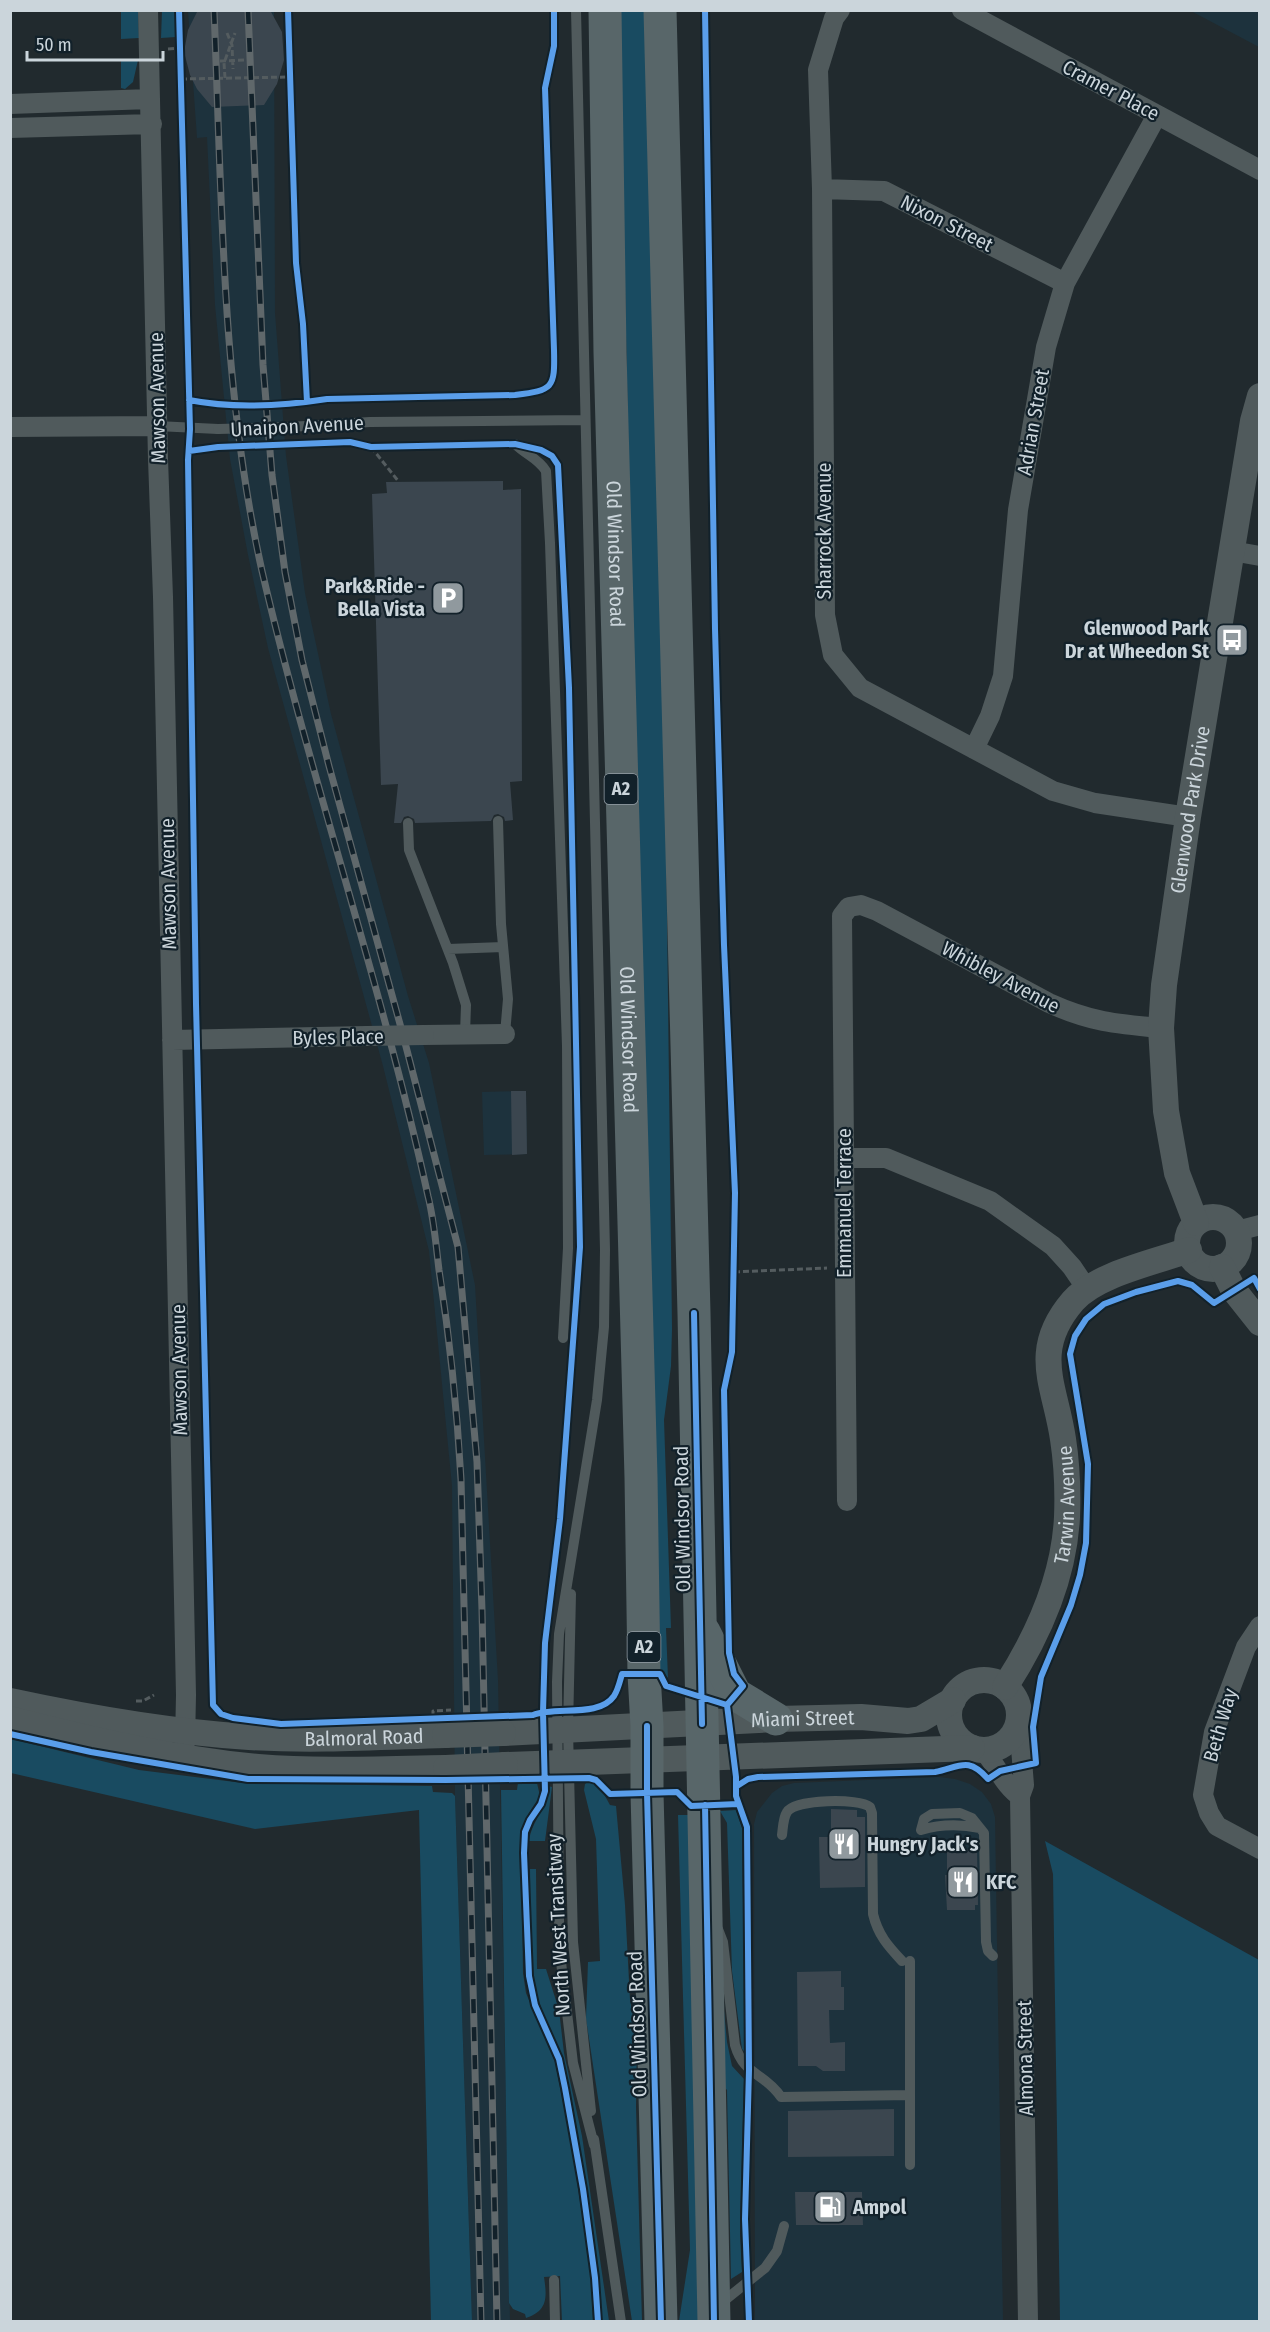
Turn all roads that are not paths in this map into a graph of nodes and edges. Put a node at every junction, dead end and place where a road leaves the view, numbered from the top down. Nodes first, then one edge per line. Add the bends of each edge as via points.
1 (148, 10) edge
2 (576, 10) edge
3 (605, 10) edge
4 (660, 10) edge
5 (840, 10) edge
6 (962, 10) edge
7 (150, 99) junction
8 (10, 104) edge
9 (1157, 115) junction
10 (152, 124) junction
11 (10, 128) edge
12 (1260, 170) edge
13 (822, 189) junction
14 (1065, 283) junction
15 (1260, 396) edge
16 (584, 420) junction
17 (158, 426) junction
18 (10, 427) edge
19 (515, 444) dead end
20 (1232, 552) junction
21 (1260, 556) edge
22 (974, 749) junction
23 (1188, 817) junction
24 (498, 821) dead end
25 (408, 823) dead end
26 (849, 907) joint
27 (503, 947) junction
28 (448, 949) junction
29 (1161, 1028) junction
30 (465, 1034) junction
31 (505, 1034) joint
32 (172, 1040) junction
33 (844, 1158) junction
34 (1196, 1223) junction
35 (1248, 1228) edge
36 (1189, 1250) junction
37 (1222, 1267) junction
38 (1087, 1289) junction
39 (1260, 1323) edge
40 (563, 1338) dead end
41 (847, 1501) dead end
42 (701, 1625) junction
43 (1260, 1626) edge
44 (1005, 1687) junction
45 (953, 1700) junction
46 (10, 1701) edge
47 (10, 1719) edge
48 (776, 1719) junction
49 (1019, 1723) junction
50 (702, 1724) junction
51 (647, 1726) junction
52 (185, 1730) junction
53 (563, 1730) junction
54 (978, 1749) junction
55 (704, 1756) junction
56 (185, 1758) junction
57 (647, 1759) junction
58 (563, 1762) junction
59 (1020, 1796) junction
60 (921, 1830) dead end
61 (783, 1835) dead end
62 (1260, 1850) edge
63 (707, 1915) junction
64 (993, 1956) dead end
65 (910, 2095) junction
66 (910, 2165) dead end
67 (784, 2226) dead end
68 (554, 2280) dead end
69 (714, 2315) edge
70 (555, 2322) edge
71 (621, 2322) edge
72 (661, 2322) edge
73 (1028, 2322) edge

1 - 7 street, Mawson Avenue
2 - 16 lane, North West Transitway
3 - 51 highway, Old Windsor Road / A2 via 617,639
4 - 42 highway, Old Windsor Road
5 - 13 street, Sharrock Avenue via 818,70
6 - 9 street, Cramer Place
7 - 8 street
7 - 10 street, Mawson Avenue
9 - 12 street, Cramer Place
9 - 14 street, Adrian Street
10 - 11 street
10 - 17 street, Mawson Avenue
13 - 14 street, Nixon Street via 884,191
13 - 22 street, Sharrock Avenue via 825,615 833,655 860,688
14 - 22 street, Adrian Street via 1046,347 1018,510 1003,676
15 - 20 street, Glenwood Park Drive
16 - 17 lane, Unaipon Avenue, bridge via 370,422 218,429
16 - 53 lane, North West Transitway via 604,1327 597,1400 559,1634
17 - 18 street, Unaipon Avenue
17 - 32 street, Mawson Avenue
19 - 40 lane via 541,462 546,471 550,543 567,1046 568,1248
20 - 21 street
20 - 23 street, Glenwood Park Drive
22 - 23 street, Sharrock Avenue via 1073,797
23 - 29 street, Glenwood Park Drive
24 - 27 lane
25 - 28 lane via 409,850
26 - 29 street, Whibley Avenue via 861,905 877,911 1078,1017
26 - 33 street, Emmanuel Terrace via 842,916 841,930
27 - 28 lane
27 - 31 lane via 508,999
28 - 30 lane via 466,1005
29 - 34 street, Glenwood Park Drive via 1173,1153
30 - 31 street, Byles Place
30 - 32 street, Byles Place, bridge
32 - 52 street, Mawson Avenue
33 - 38 street via 886,1158 990,1201 1053,1246
33 - 41 street, Emmanuel Terrace
34 - 35 street via 1218,1217
34 - 36 street via 1188,1236
35 - 37 street via 1236,1256
36 - 37 street via 1198,1264
36 - 38 street, Tarwin Avenue via 1114,1275
37 - 39 street via 1233,1289
38 - 44 street, Tarwin Avenue via 1054,1329 1048,1360 1067,1472 1067,1517 1060,1563 1034,1637
42 - 48 highway via 735,1694
42 - 50 highway, Old Windsor Road
43 - 62 street, Beth Way via 1242,1656 1215,1732 1203,1795 1217,1826
44 - 45 street via 994,1681 970,1683
44 - 49 street via 1017,1703
45 - 48 street, Miami Street via 921,1719 908,1721
45 - 54 street via 949,1712 955,1734
46 - 52 street, Balmoral Road
47 - 56 street, Balmoral Road
48 - 50 street, Miami Street
49 - 54 street via 1006,1742 996,1748
49 - 59 street, Almona Street via 1024,1785
50 - 51 street, Miami Street
50 - 55 highway, Old Windsor Road
51 - 53 street, Balmoral Road
51 - 57 highway, Old Windsor Road / A2
52 - 53 street, Balmoral Road, bridge via 325,1739 448,1723 503,1733
52 - 56 street, Mawson Avenue
53 - 58 lane, North West Transitway
54 - 55 street, Miami Street
54 - 59 street via 1000,1771 1009,1789
55 - 57 street, Balmoral Road
55 - 63 highway, Old Windsor Road
56 - 58 street, Balmoral Road, bridge via 259,1767 351,1769
57 - 58 street, Balmoral Road
57 - 72 highway, Old Windsor Road / A2
58 - 71 lane, North West Transitway via 559,1920 564,1992 573,2063 594,2145
59 - 73 street, Almona Street
60 - 64 lane via 924,1819 932,1814 960,1814 972,1818 980,1828 985,1840 986,1942
61 - 65 lane via 783,1822 795,1804 858,1802 870,1807 876,1928 883,1941 906,1960
63 - 65 lane via 723,1942 738,2056 749,2070 772,2084 781,2097
63 - 69 highway, Old Windsor Road
65 - 66 lane
67 - 69 lane via 777,2252 765,2268
68 - 70 lane

